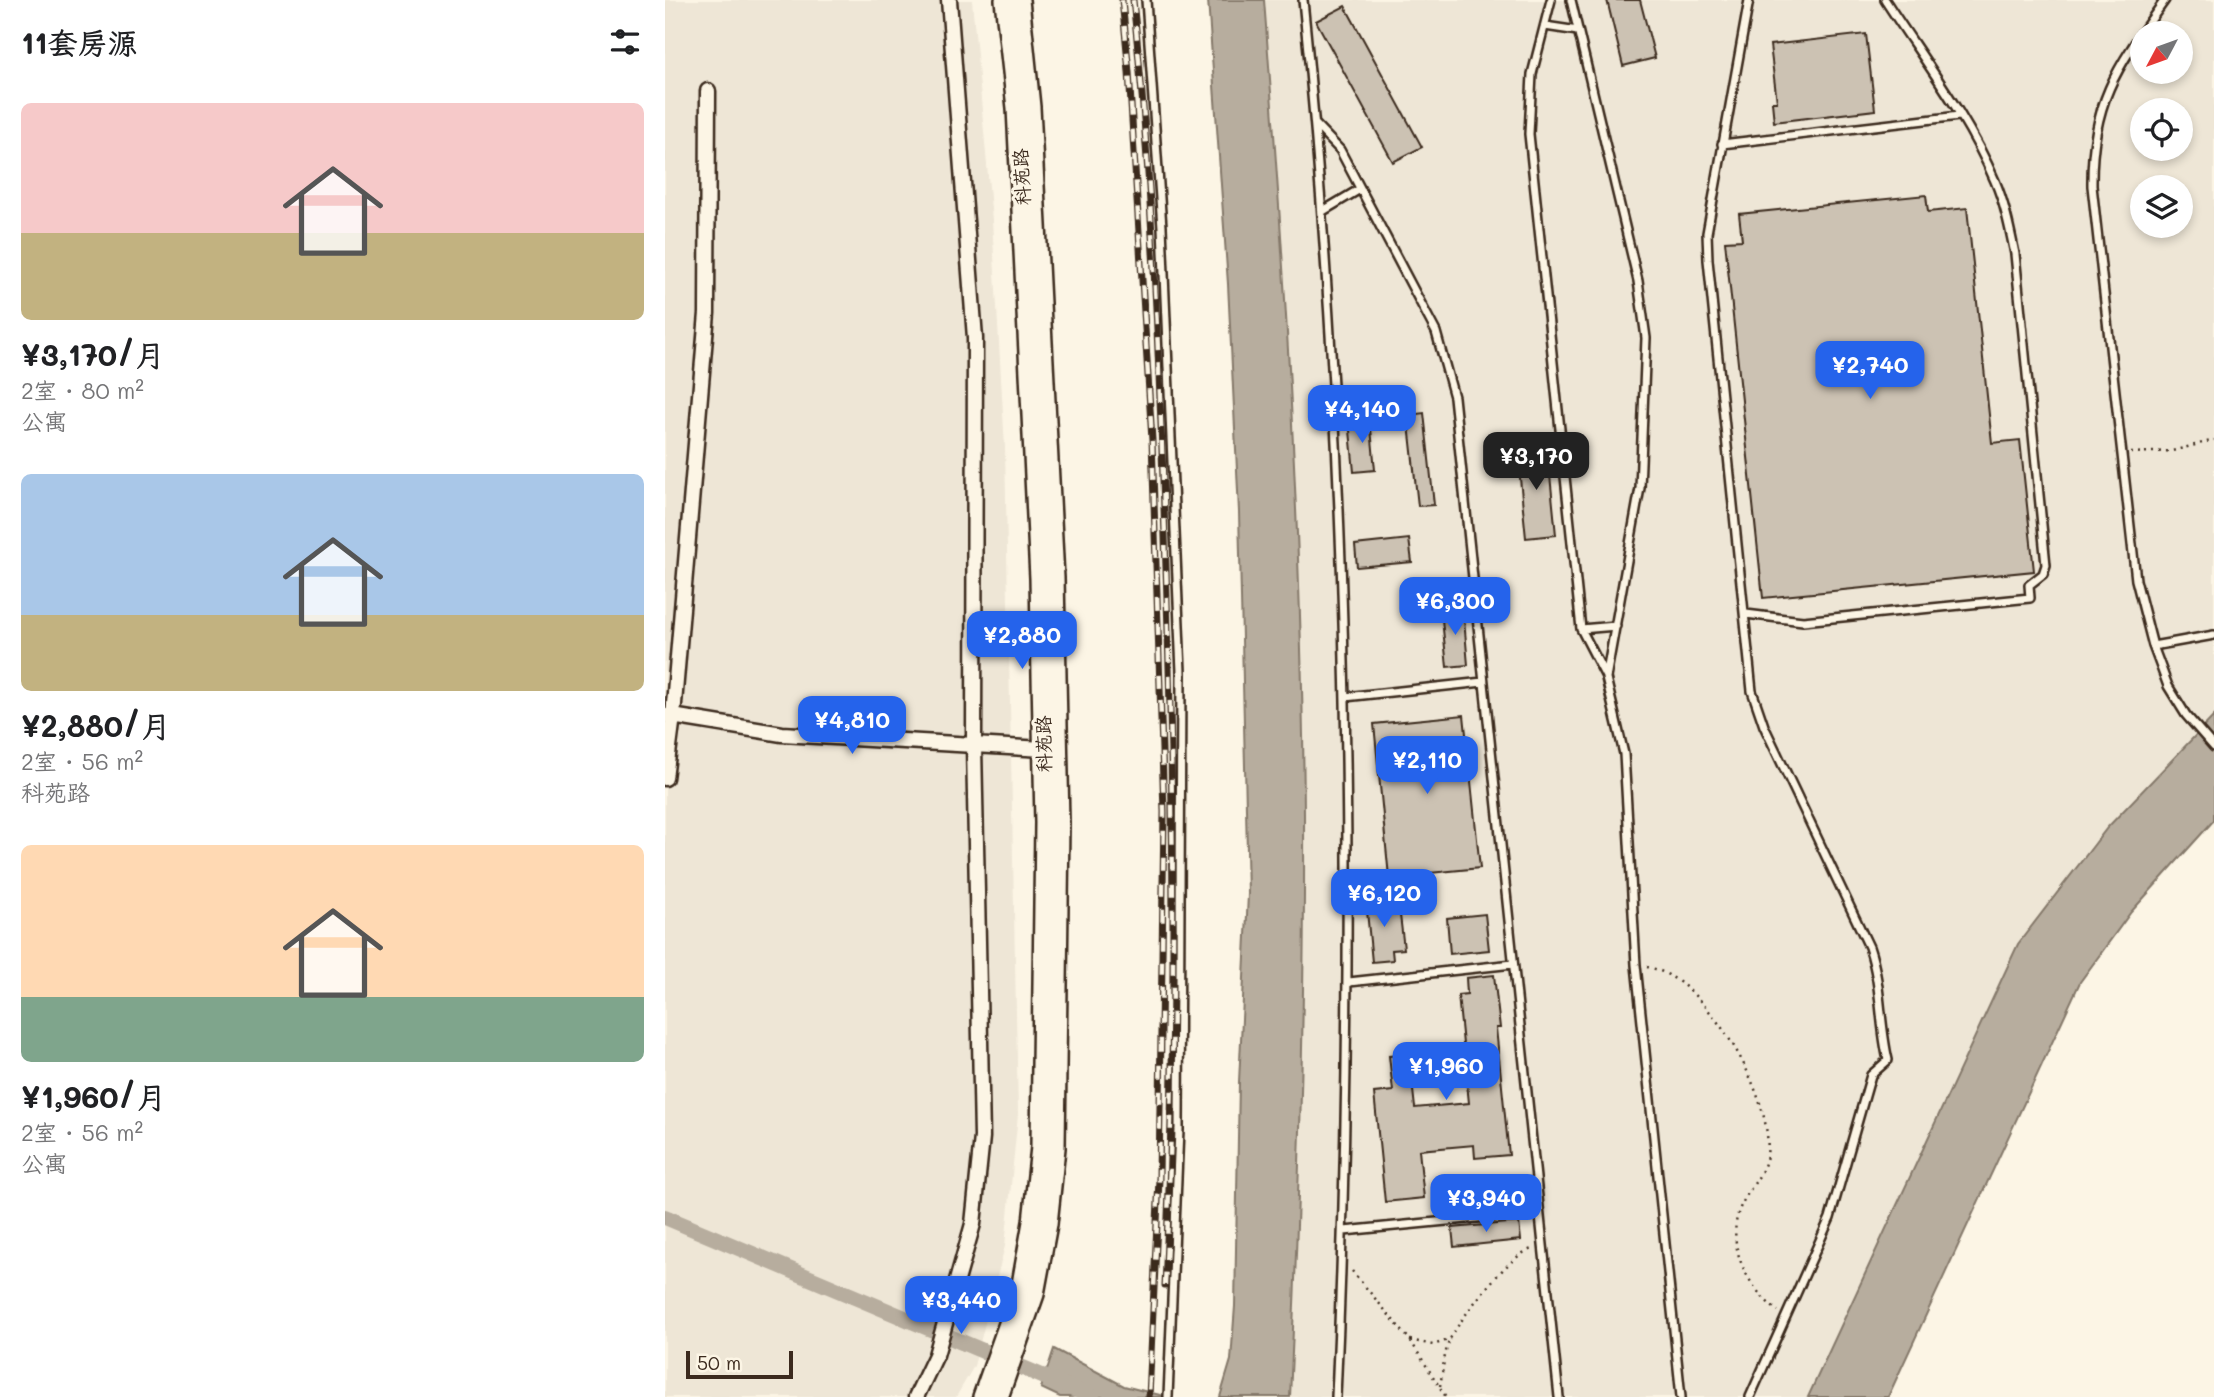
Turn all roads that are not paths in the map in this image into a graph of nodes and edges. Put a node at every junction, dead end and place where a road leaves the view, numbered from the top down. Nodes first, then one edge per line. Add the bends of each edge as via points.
1 (949, 0) edge
2 (1005, 0) edge
3 (1019, 0) edge
4 (1146, 0) edge
5 (1303, 0) edge
6 (1551, 0) edge
7 (1571, 0) edge
8 (1749, 0) edge
9 (1885, 0) edge
10 (2165, 0) edge
11 (1545, 26) junction
12 (1578, 31) junction
13 (708, 91) dead end
14 (1959, 116) junction
15 (1316, 125) junction
16 (1722, 144) junction
17 (1360, 190) junction
18 (1323, 211) junction
19 (1746, 614) junction
20 (1616, 626) junction
21 (1581, 629) junction
22 (2214, 635) edge
23 (2153, 646) junction
24 (1606, 678) junction
25 (1483, 682) junction
26 (1345, 696) junction
27 (669, 716) edge
28 (974, 746) junction
29 (2214, 747) edge
30 (1050, 749) junction
31 (665, 778) edge
32 (1513, 964) junction
33 (1349, 982) junction
34 (1539, 1212) junction
35 (1344, 1231) junction
36 (993, 1391) edge
37 (1168, 1393) edge
38 (916, 1397) edge
39 (1336, 1397) edge
40 (1559, 1397) edge
41 (1681, 1397) edge
42 (1750, 1397) edge

1 - 28 street via 975,338
2 - 30 street, 科苑路 via 1017,108
3 - 30 street, 科苑路 via 1043,329
4 - 37 lane via 1181,672 1179,1130
5 - 15 lane
6 - 11 lane
7 - 12 lane
8 - 16 lane
9 - 14 lane
10 - 23 lane via 2114,75 2095,125 2092,154 2134,567
11 - 12 lane
11 - 21 lane via 1532,74 1529,134
12 - 20 lane via 1638,281 1646,338 1640,488
13 - 27 street via 707,313
14 - 16 lane
14 - 19 lane via 1995,183 2015,254 2046,565 2043,574 2029,585 2030,598 1803,621
15 - 17 lane via 1340,150
15 - 18 lane
16 - 19 lane via 1710,208 1707,260
17 - 18 lane
17 - 25 lane via 1436,332 1446,364 1454,397
18 - 26 lane
19 - 42 lane via 1757,709 1869,947 1888,1060 1871,1075 1830,1218
20 - 21 lane
20 - 24 lane
21 - 24 lane
22 - 23 lane
23 - 29 lane via 2168,686
24 - 41 lane via 1624,754 1636,965
25 - 26 lane
25 - 32 lane
26 - 33 lane
27 - 28 street via 782,734
27 - 31 street
28 - 30 street
28 - 38 street via 982,1137 973,1224 952,1307
30 - 36 street, 科苑路 via 1055,1147 1034,1294
32 - 33 lane
32 - 34 lane
33 - 35 lane
34 - 35 lane
34 - 40 lane
35 - 39 lane

